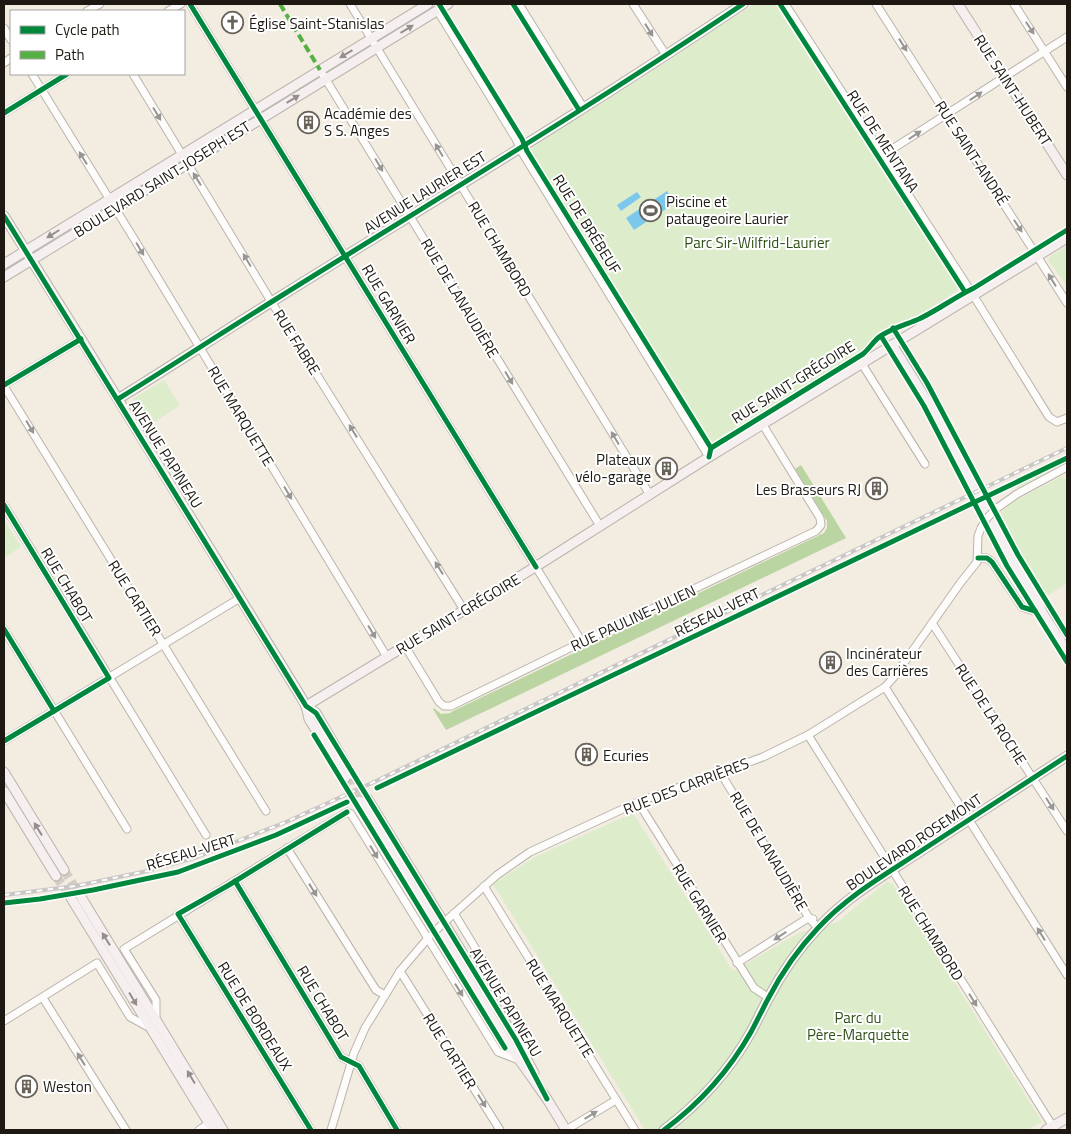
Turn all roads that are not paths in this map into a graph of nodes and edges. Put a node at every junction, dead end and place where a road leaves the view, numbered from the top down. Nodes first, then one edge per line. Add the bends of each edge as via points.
1 (100, 4) edge
2 (181, 4) edge
3 (190, 4) edge
4 (350, 4) edge
5 (428, 4) edge
6 (448, 4) edge
7 (518, 4) edge
8 (634, 4) edge
9 (785, 4) edge
10 (876, 4) edge
11 (958, 4) edge
12 (1014, 4) edge
13 (738, 5) edge
14 (91, 9) edge
15 (170, 10) edge
16 (437, 10) junction
17 (1067, 37) edge
18 (372, 39) junction
19 (376, 48) junction
20 (1045, 52) junction
21 (666, 55) junction
22 (320, 70) junction
23 (33, 75) edge
24 (65, 75) edge
25 (133, 75) edge
26 (1005, 77) junction
27 (326, 79) junction
28 (1067, 87) edge
29 (42, 90) junction
30 (583, 107) junction
31 (255, 110) junction
32 (4, 112) edge
33 (947, 114) junction
34 (260, 119) junction
35 (520, 148) junction
36 (182, 154) junction
37 (883, 155) junction
38 (188, 163) junction
39 (1067, 175) edge
40 (460, 185) junction
41 (109, 199) junction
42 (114, 208) junction
43 (4, 216) edge
44 (410, 217) junction
45 (1067, 238) edge
46 (26, 250) junction
47 (345, 256) junction
48 (1038, 256) junction
49 (32, 260) junction
50 (4, 264) edge
51 (4, 277) edge
52 (973, 296) junction
53 (272, 302) junction
54 (1067, 303) edge
55 (81, 339) junction
56 (893, 346) junction
57 (200, 347) junction
58 (862, 364) junction
59 (4, 386) edge
60 (118, 399) junction
61 (1067, 418) edge
62 (764, 425) junction
63 (709, 457) junction
64 (925, 464) dead end
65 (1067, 467) edge
66 (650, 495) junction
67 (4, 505) edge
68 (600, 526) junction
69 (978, 558) junction
70 (536, 567) junction
71 (240, 598) junction
72 (464, 610) junction
73 (1042, 614) junction
74 (932, 623) junction
75 (4, 629) edge
76 (582, 642) junction
77 (164, 645) junction
78 (405, 646) junction
79 (1067, 651) edge
80 (387, 657) junction
81 (110, 678) junction
82 (885, 687) junction
83 (306, 706) junction
84 (54, 711) junction
85 (808, 735) junction
86 (4, 741) edge
87 (1067, 756) edge
88 (4, 772) edge
89 (720, 772) junction
90 (349, 777) tunnel mouth
91 (1033, 778) junction
92 (4, 791) edge
93 (363, 800) tunnel mouth
94 (638, 802) junction
95 (266, 811) dead end
96 (970, 819) junction
97 (127, 829) dead end
98 (1067, 831) edge
99 (206, 835) dead end
100 (287, 848) junction
101 (64, 870) tunnel mouth
102 (892, 870) junction
103 (56, 876) tunnel mouth
104 (235, 881) junction
105 (484, 886) junction
106 (178, 914) junction
107 (451, 916) junction
108 (810, 918) junction
109 (821, 926) junction
110 (428, 939) junction
111 (737, 963) junction
112 (400, 971) junction
113 (1067, 975) edge
114 (385, 995) junction
115 (43, 998) junction
116 (769, 998) junction
117 (156, 1020) junction
118 (4, 1021) edge
119 (150, 1028) junction
120 (522, 1057) junction
121 (352, 1062) junction
122 (616, 1100) junction
123 (1067, 1118) edge
124 (213, 1124) edge
125 (1051, 1129) edge
126 (126, 1130) edge
127 (198, 1130) edge
128 (223, 1130) edge
129 (311, 1130) edge
130 (331, 1130) edge
131 (397, 1130) edge
132 (500, 1130) edge
133 (566, 1130) edge
134 (635, 1130) edge
135 (664, 1130) edge

1 - 14 street
2 - 15 street
3 - 31 street, RUE GARNIER
4 - 18 street, RUE CHAMBORD
5 - 18 main road, BOULEVARD SAINT-JOSEPH EST
6 - 16 main road, BOULEVARD SAINT-JOSEPH EST
7 - 30 street
8 -> 21 street
9 - 37 street, RUE DE MENTANA
10 -> 33 street, RUE SAINT-ANDRÉ
11 - 26 main road, RUE SAINT-HUBERT
12 -> 20 street
13 - 21 main road, AVENUE LAURIER EST
19 -> 16 main road, BOULEVARD SAINT-JOSEPH EST
16 - 35 street, RUE DE BRÉBEUF
17 - 20 street
18 - 19 street, RUE CHAMBORD
18 -> 22 main road, BOULEVARD SAINT-JOSEPH EST
19 - 27 main road, BOULEVARD SAINT-JOSEPH EST
40 -> 19 street, RUE CHAMBORD
20 - 26 street
20 - 28 street
21 - 30 main road, AVENUE LAURIER EST
22 - 27 street, RUE DE LANAUDIÈRE
22 - 31 main road, BOULEVARD SAINT-JOSEPH EST
23 - 29 street, RUE MARQUETTE
24 - 29 street
25 -> 36 street, RUE FABRE
33 -> 26 street
26 - 39 main road, RUE SAINT-HUBERT
34 -> 27 main road, BOULEVARD SAINT-JOSEPH EST
27 -> 44 street, RUE DE LANAUDIÈRE
29 - 32 street
41 -> 29 street, RUE MARQUETTE
30 - 35 main road, AVENUE LAURIER EST
31 - 34 street, RUE GARNIER
31 - 36 main road, BOULEVARD SAINT-JOSEPH EST
37 -> 33 street
33 -> 48 street, RUE SAINT-ANDRÉ
34 - 38 main road, BOULEVARD SAINT-JOSEPH EST
34 - 47 street, RUE GARNIER
35 - 40 main road, AVENUE LAURIER EST
35 - 63 street, RUE DE BRÉBEUF
36 - 38 street, RUE FABRE
36 - 41 main road, BOULEVARD SAINT-JOSEPH EST
37 - 52 street, RUE DE MENTANA
38 - 42 main road, BOULEVARD SAINT-JOSEPH EST
53 -> 38 street, RUE FABRE
40 - 44 main road, AVENUE LAURIER EST
66 -> 40 street, RUE CHAMBORD
41 - 42 street, RUE MARQUETTE
41 -> 46 main road, BOULEVARD SAINT-JOSEPH EST
42 - 49 main road, BOULEVARD SAINT-JOSEPH EST
42 -> 57 street, RUE MARQUETTE
43 - 46 main road, AVENUE PAPINEAU
44 - 47 main road, AVENUE LAURIER EST
44 -> 68 street, RUE DE LANAUDIÈRE
45 - 48 main road, RUE SAINT-GRÉGOIRE
46 - 49 main road, AVENUE PAPINEAU
46 - 50 main road, BOULEVARD SAINT-JOSEPH EST
47 - 53 main road, AVENUE LAURIER EST
47 - 70 street, RUE GARNIER
48 - 52 main road, RUE SAINT-GRÉGOIRE
54 -> 48 street, RUE SAINT-ANDRÉ
49 - 51 main road, BOULEVARD SAINT-JOSEPH EST
49 - 55 main road, AVENUE PAPINEAU
52 - 56 main road, RUE SAINT-GRÉGOIRE
52 - 61 street, RUE DE MENTANA via 1047,414 1055,422
53 - 57 main road, AVENUE LAURIER EST
72 -> 53 street, RUE FABRE
55 - 59 street
55 - 60 main road, AVENUE PAPINEAU
56 - 58 main road, RUE SAINT-GRÉGOIRE
56 - 73 main road via 934,411 990,527
57 - 60 main road, AVENUE LAURIER EST
57 -> 80 street, RUE MARQUETTE
58 - 62 main road, RUE SAINT-GRÉGOIRE
58 - 64 street
59 -> 77 street, RUE CARTIER
60 - 71 main road, AVENUE PAPINEAU
62 - 63 main road, RUE SAINT-GRÉGOIRE
62 - 76 street, RUE PAULINE-JULIEN via 820,518 821,525 816,532
63 - 66 main road, RUE SAINT-GRÉGOIRE
65 - 69 street, RUE DES CARRIÈRES, bridge via 1017,494 987,518 981,528
66 - 68 main road, RUE SAINT-GRÉGOIRE
67 - 81 street, RUE CHABOT
68 - 70 main road, RUE SAINT-GRÉGOIRE
69 - 73 street via 992,562 1022,607
69 - 74 street, RUE DES CARRIÈRES
70 - 72 main road, RUE SAINT-GRÉGOIRE
70 - 76 street, RUE GARNIER
71 - 77 street
71 - 83 main road, AVENUE PAPINEAU
72 - 78 main road, RUE SAINT-GRÉGOIRE
73 - 79 main road
74 - 82 street, RUE DES CARRIÈRES
74 - 91 street, RUE DE LA ROCHE
75 - 84 street
76 - 78 street, RUE PAULINE-JULIEN via 451,706 439,702
77 - 81 street
77 - 95 street, RUE CARTIER
78 - 80 main road, RUE SAINT-GRÉGOIRE
80 - 83 main road, RUE SAINT-GRÉGOIRE
81 - 84 street
81 - 99 street, RUE CHABOT
82 - 85 street, RUE DES CARRIÈRES
82 - 96 street
83 - 90 main road, AVENUE PAPINEAU via 309,719
84 - 86 street
84 - 97 street
85 - 89 street, RUE DES CARRIÈRES via 763,757
85 - 102 street, RUE CHAMBORD
87 - 91 main road, BOULEVARD ROSEMONT
101 -> 88 main road
89 - 94 street, RUE DES CARRIÈRES
89 - 108 street, RUE DE LANAUDIÈRE
91 - 96 main road, BOULEVARD ROSEMONT
91 -> 98 street, RUE DE LA ROCHE
92 - 103 main road
93 - 120 main road, AVENUE PAPINEAU
94 - 105 street, RUE DES CARRIÈRES via 530,852
94 - 111 street, RUE GARNIER
96 - 102 main road, BOULEVARD ROSEMONT
113 -> 96 street
100 - 104 street
100 -> 110 street, AVENUE PAPINEAU via 347,812 351,814
100 -> 114 street via 376,990
102 - 109 main road, BOULEVARD ROSEMONT via 857,893
102 -> 125 street, RUE CHAMBORD
104 - 106 street
104 - 121 street, RUE CHABOT via 342,1057
105 - 107 street, RUE DES CARRIÈRES
105 - 122 street, RUE MARQUETTE
106 - 117 street via 124,949 156,1000
106 - 129 street, RUE DE BORDEAUX
107 - 110 street, RUE DES CARRIÈRES, bridge
107 - 120 street, AVENUE PAPINEAU via 528,1035
108 - 109 street
108 -> 111 street
109 - 116 main road, BOULEVARD ROSEMONT via 789,965
110 - 112 street, RUE DES CARRIÈRES
110 -> 120 street, AVENUE PAPINEAU via 498,1052
111 - 116 street, RUE GARNIER via 754,988
112 - 114 street, RUE DES CARRIÈRES
112 -> 132 street, RUE CARTIER
114 - 121 street, RUE DES CARRIÈRES via 365,1028
115 - 118 street
115 - 119 street via 97,963 130,1017
126 -> 115 street
116 - 135 main road, BOULEVARD ROSEMONT via 751,1033 716,1083
117 -> 119 main road via 76,898
124 -> 117 main road
119 - 124 main road
120 - 133 main road, AVENUE PAPINEAU
121 - 130 street, RUE DES CARRIÈRES
121 - 131 street, RUE CHABOT via 359,1066
133 -> 122 street
122 - 134 street, RUE MARQUETTE
123 - 125 main road
124 - 127 street
124 - 128 main road

